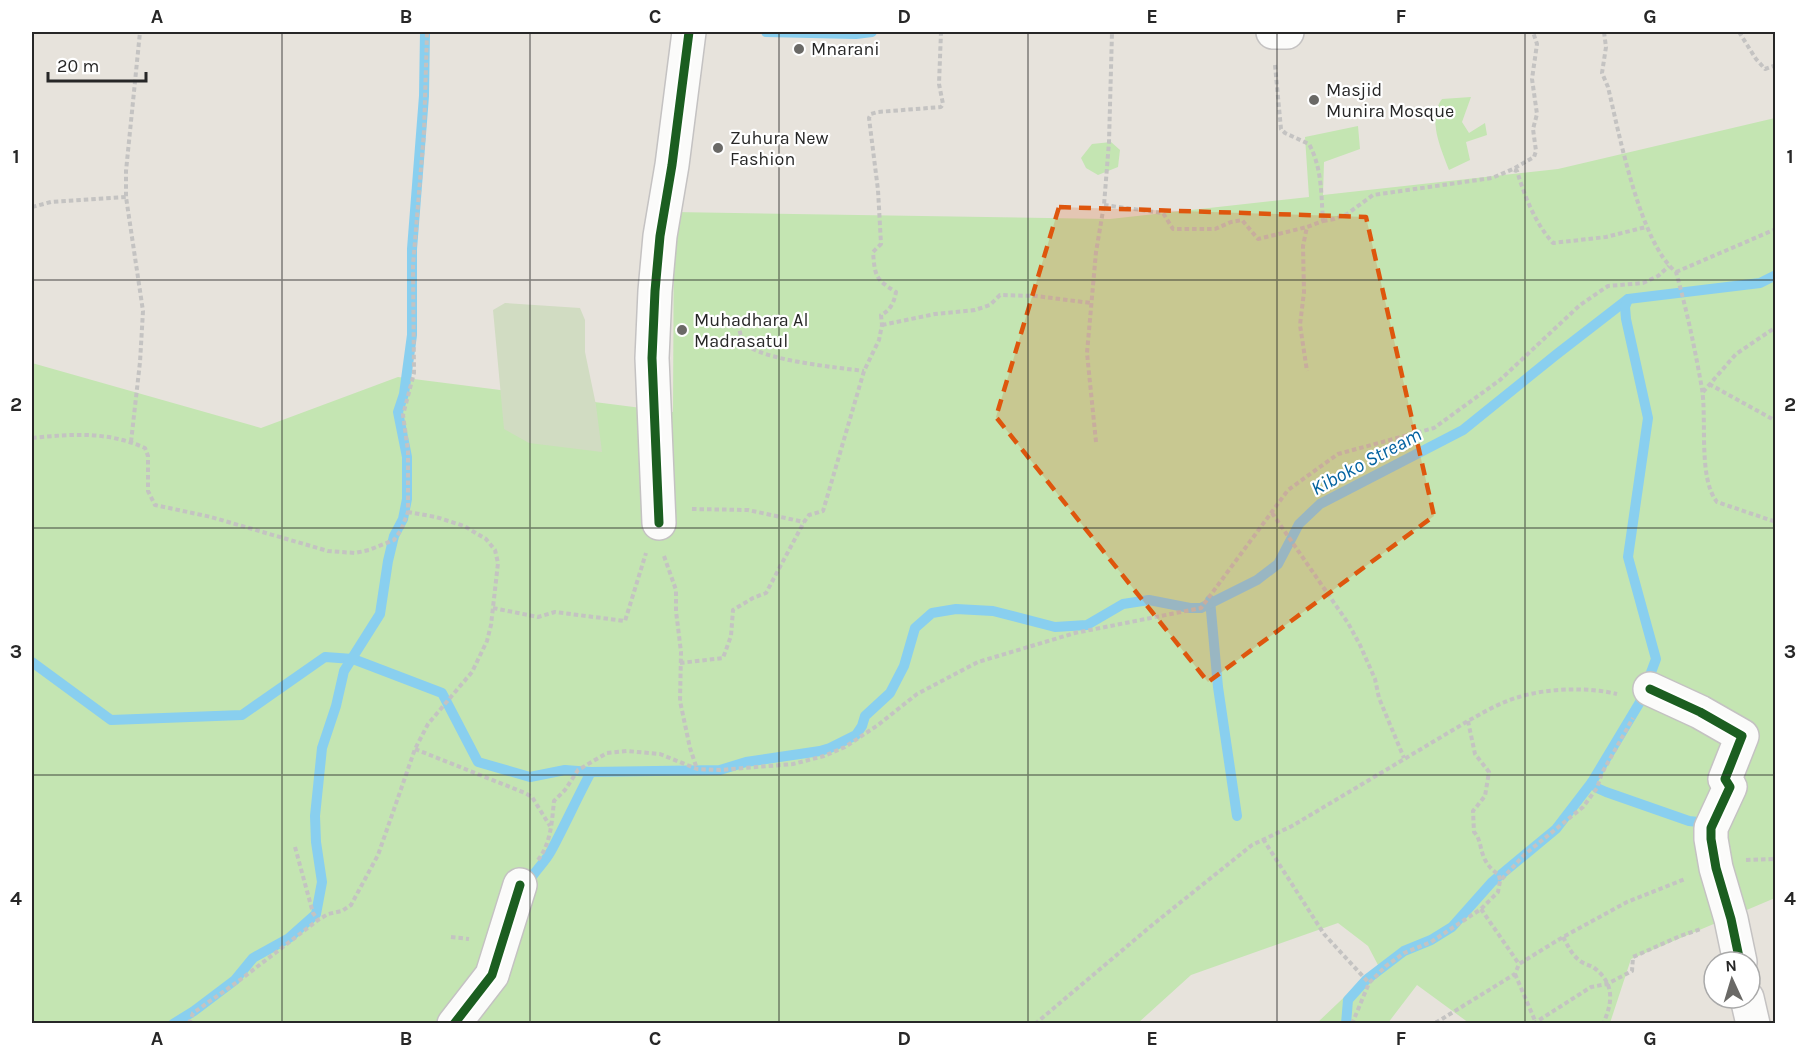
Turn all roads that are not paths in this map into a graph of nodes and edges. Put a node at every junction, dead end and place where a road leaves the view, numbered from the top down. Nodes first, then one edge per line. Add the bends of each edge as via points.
1 (689, 32) edge
2 (1273, 32) edge
3 (1282, 32) edge
4 (1287, 32) edge
5 (658, 523) road end
6 (1636, 692) road end
7 (520, 885) road end
8 (1737, 950) edge
9 (454, 1023) edge

1 - 5 street via 655,291 652,358
2 - 3 street
3 - 4 street
6 - 8 street via 1700,712 1742,736 1725,779 1730,787 1711,839
7 - 9 street via 492,975

